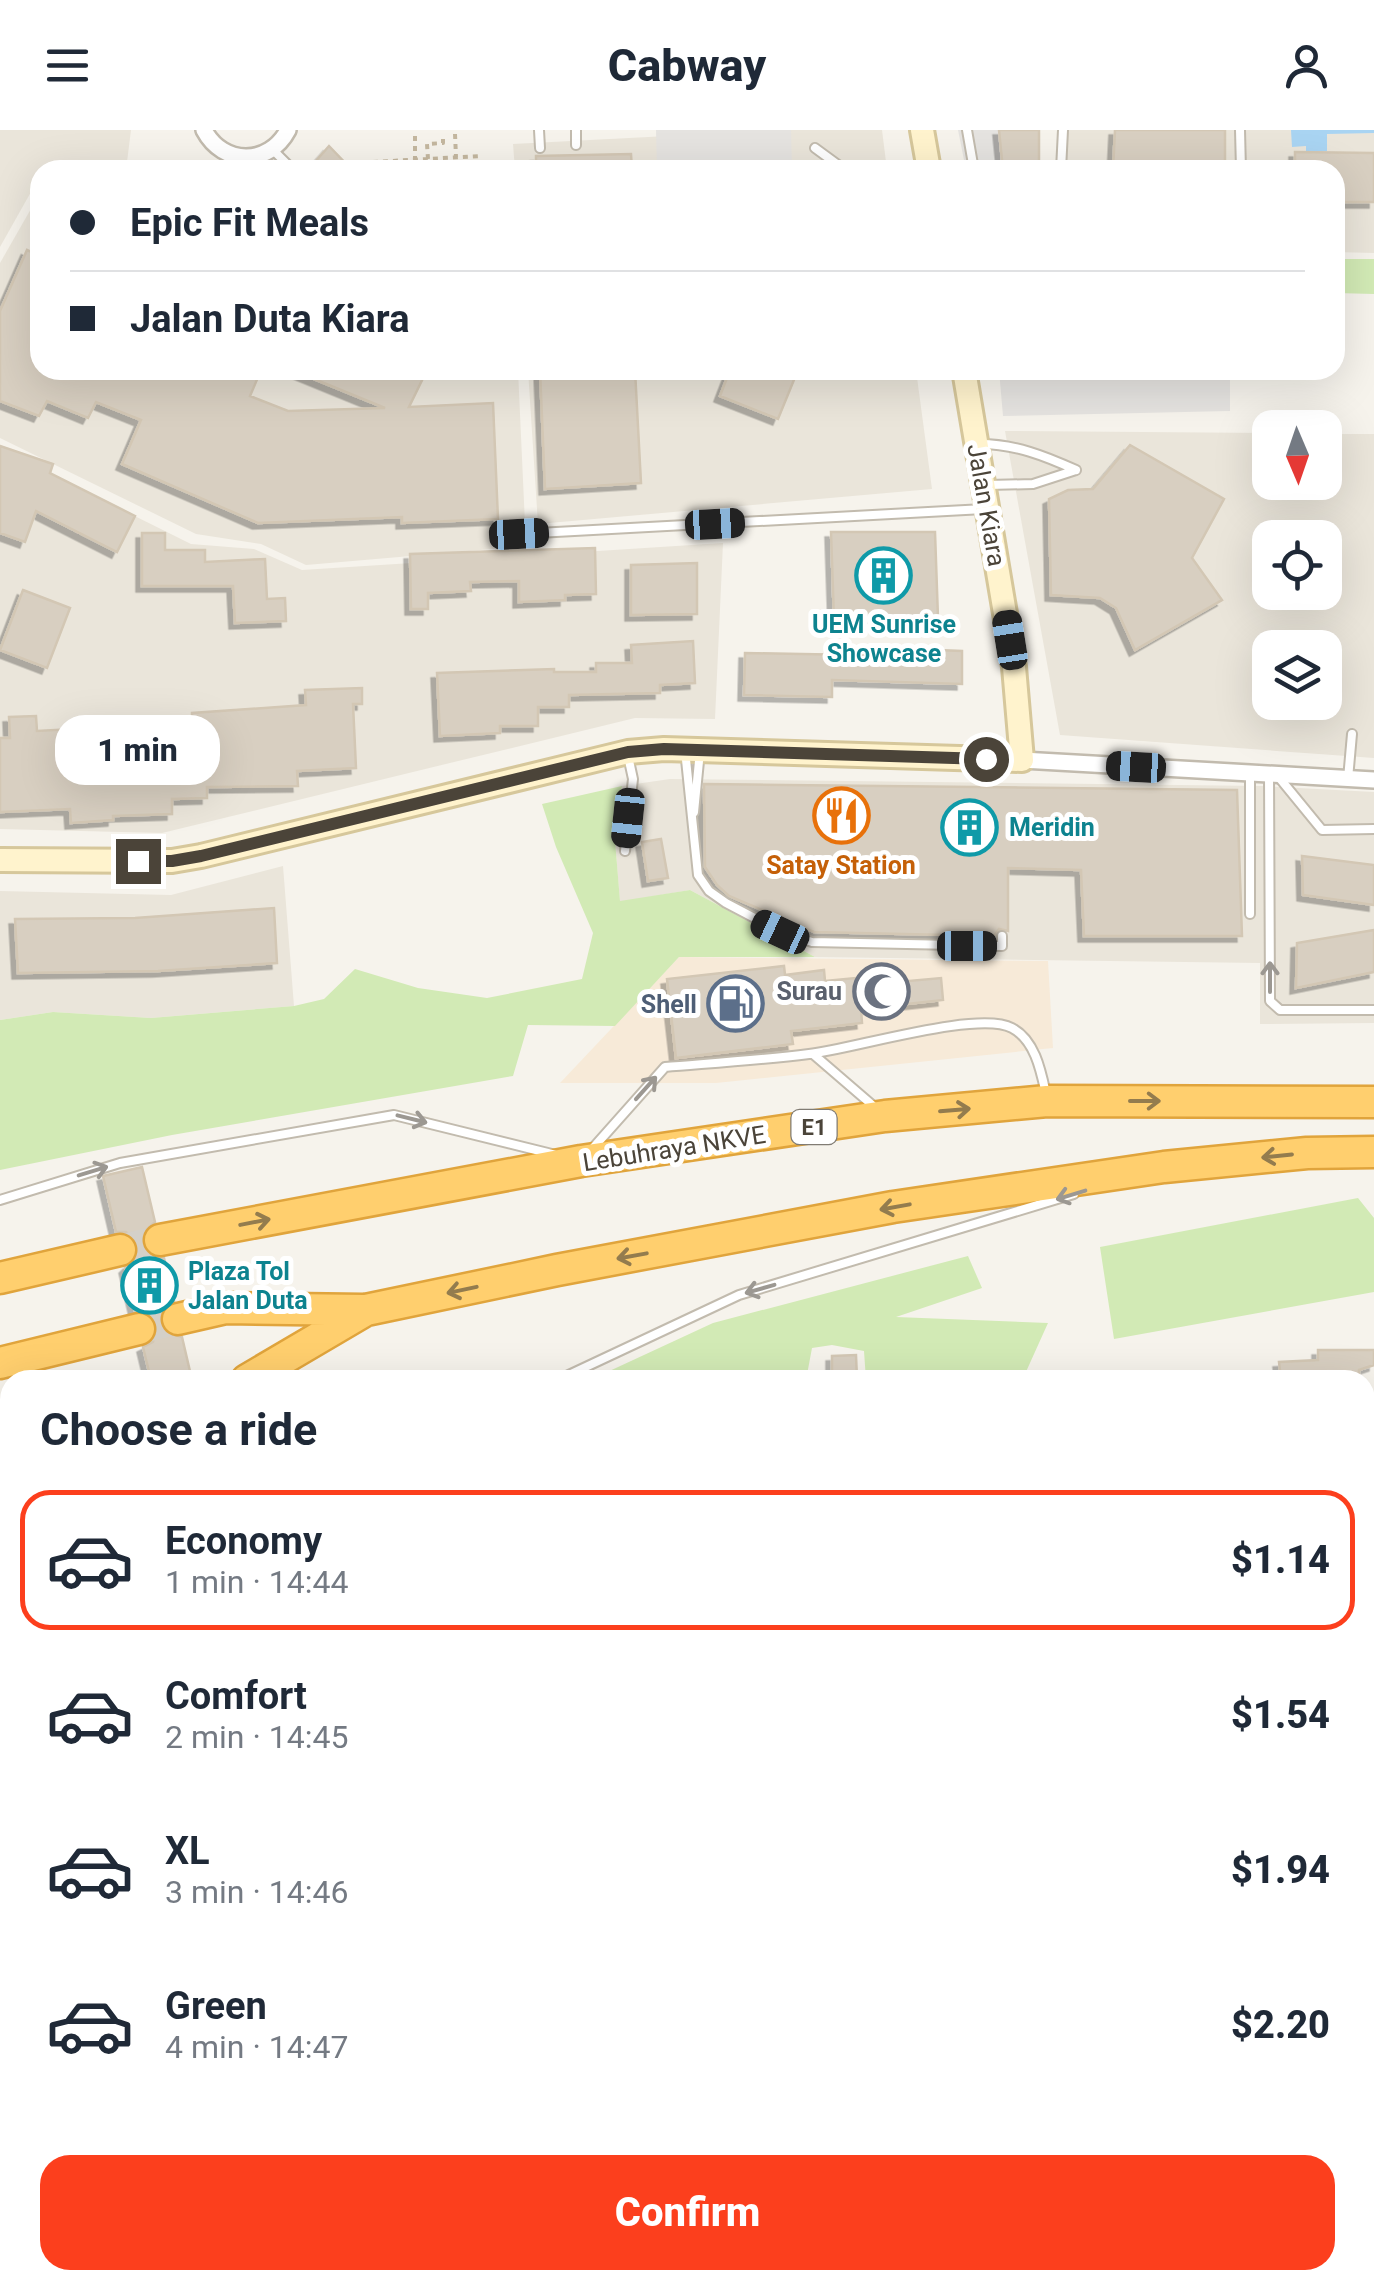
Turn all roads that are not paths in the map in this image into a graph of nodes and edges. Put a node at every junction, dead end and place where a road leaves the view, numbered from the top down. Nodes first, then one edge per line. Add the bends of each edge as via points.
1 (204, 130) edge
2 (288, 130) edge
3 (539, 130) edge
4 (576, 130) edge
5 (922, 130) edge
6 (966, 130) edge
7 (1064, 130) edge
8 (1240, 130) edge
9 (576, 144) dead end
10 (540, 148) dead end
11 (815, 148) dead end
12 (272, 150) junction
13 (282, 160) edge
14 (831, 160) edge
15 (927, 160) edge
16 (972, 160) edge
17 (1062, 160) edge
18 (1241, 160) edge
19 (966, 380) edge
20 (976, 444) junction
21 (985, 498) junction
22 (519, 534) dead end
23 (1352, 734) dead end
24 (692, 750) junction
25 (628, 752) junction
26 (1022, 760) junction
27 (1250, 773) junction
28 (1273, 774) junction
29 (1348, 778) junction
30 (1374, 780) edge
31 (693, 822) junction
32 (1374, 829) edge
33 (625, 850) dead end
34 (0, 860) edge
35 (717, 885) dead end
36 (709, 891) junction
37 (1250, 914) dead end
38 (1002, 936) dead end
39 (1374, 1010) edge
40 (813, 1054) junction
41 (1048, 1101) junction
42 (1374, 1102) edge
43 (885, 1116) junction
44 (1374, 1152) edge
45 (581, 1161) junction
46 (1164, 1167) junction
47 (0, 1200) edge
48 (160, 1240) tunnel mouth
49 (120, 1250) tunnel mouth
50 (0, 1278) edge
51 (366, 1310) junction
52 (178, 1320) tunnel mouth
53 (139, 1328) tunnel mouth
54 (0, 1364) edge
55 (264, 1370) edge
56 (579, 1370) edge

1 - 12 street via 217,148 236,157
2 - 12 street
3 - 10 lane
4 - 9 lane
5 - 15 main road
6 - 16 lane
7 - 17 lane
8 - 18 lane
11 - 14 lane
12 - 13 lane
19 - 20 main road, Jalan Kiara
20 - 21 main road, Jalan Kiara
20 - 21 lane via 1040,454 1076,470
21 - 22 lane
21 - 26 main road, Jalan Kiara via 1014,667
23 - 29 lane
24 - 25 main road
24 - 26 main road
24 - 31 lane
24 - 31 lane
25 - 33 lane via 633,779
25 - 34 main road via 187,859
26 - 27 street
27 - 28 street
27 - 37 lane
28 - 29 street
28 - 32 lane via 1322,830
39 -> 28 lane via 1280,1010 1270,1001
29 - 30 street
31 - 36 lane via 696,866
35 - 36 lane
36 - 38 lane via 758,921 812,942 1002,946
40 - 41 lane via 969,1024 1010,1026 1027,1039
40 - 43 lane
45 -> 40 lane via 664,1067
41 -> 42 highway, Lebuhraya NKVE / E1
43 -> 41 highway, Lebuhraya NKVE / E1
43 - 45 highway, Lebuhraya NKVE / E1
44 -> 46 highway
47 -> 45 lane via 120,1163 394,1114
48 -> 45 highway, Lebuhraya NKVE / E1
46 -> 51 highway via 893,1207
46 -> 56 lane via 739,1295
49 - 50 highway
51 - 52 highway via 226,1308
51 - 55 highway
53 - 54 highway

